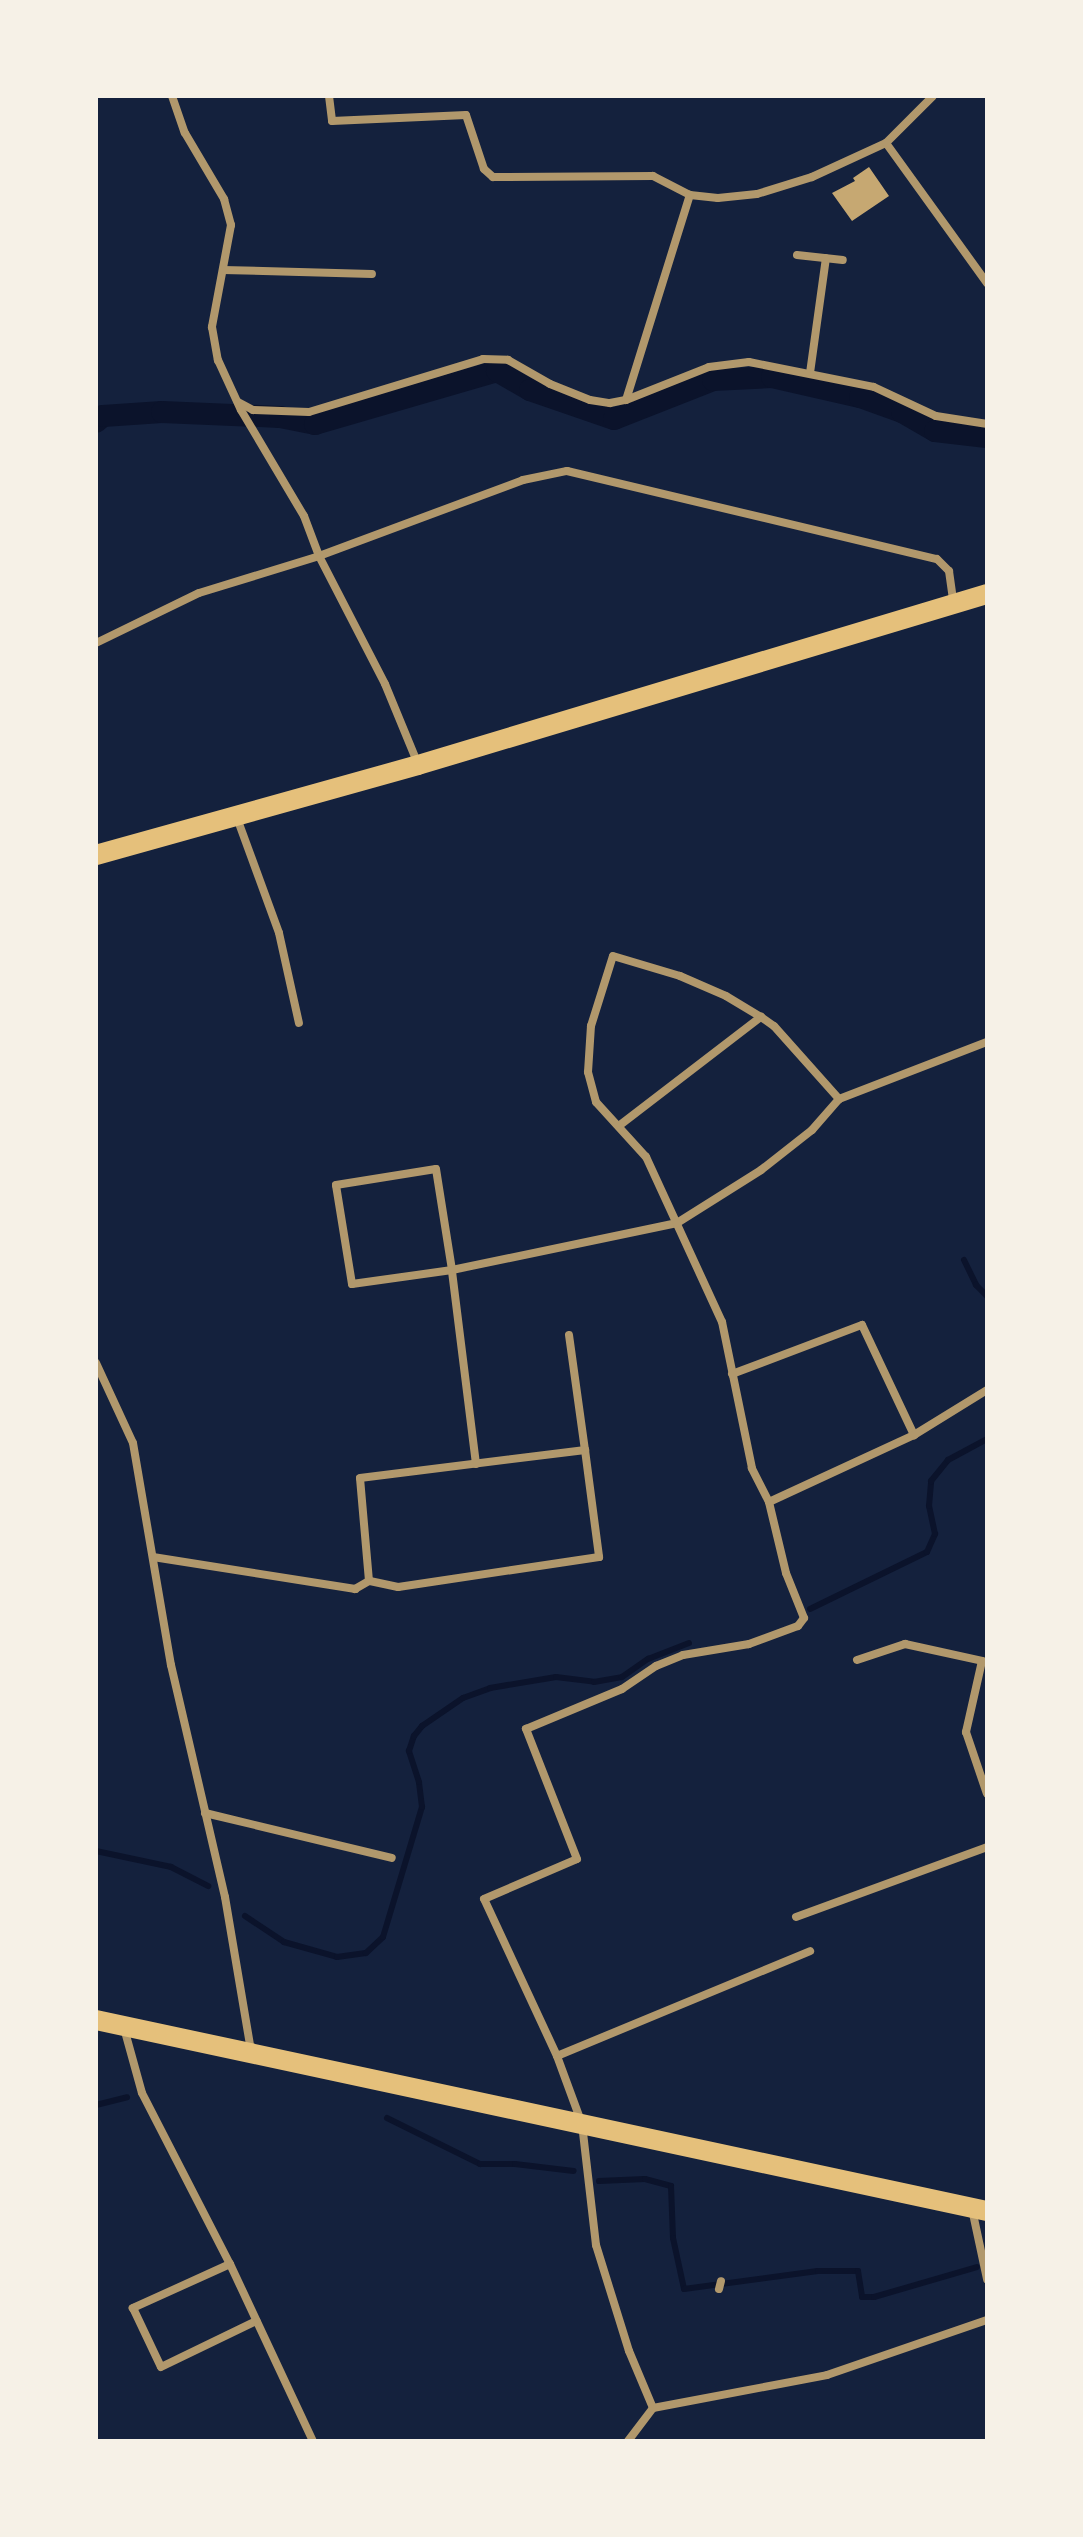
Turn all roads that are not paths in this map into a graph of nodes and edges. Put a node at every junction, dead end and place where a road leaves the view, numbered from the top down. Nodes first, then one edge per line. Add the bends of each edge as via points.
1 (172, 96) edge
2 (329, 96) edge
3 (933, 96) edge
4 (886, 143) junction
5 (690, 195) junction
6 (797, 255) dead end
7 (826, 258) junction
8 (843, 260) dead end
9 (223, 270) junction
10 (372, 274) dead end
11 (987, 283) edge
12 (810, 373) junction
13 (626, 400) junction
14 (239, 406) junction
15 (987, 424) edge
16 (319, 556) junction
17 (987, 594) edge
18 (954, 604) junction
19 (96, 643) edge
20 (418, 765) junction
21 (237, 818) junction
22 (96, 855) edge
23 (761, 1017) junction
24 (299, 1023) dead end
25 (987, 1042) edge
26 (839, 1099) junction
27 (620, 1125) junction
28 (677, 1223) junction
29 (452, 1270) junction
30 (569, 1335) dead end
31 (96, 1363) edge
32 (732, 1374) junction
33 (987, 1390) edge
34 (914, 1435) junction
35 (585, 1450) junction
36 (476, 1464) junction
37 (769, 1502) junction
38 (153, 1557) junction
39 (369, 1581) junction
40 (857, 1660) dead end
41 (987, 1794) edge
42 (205, 1813) junction
43 (987, 1847) edge
44 (392, 1858) dead end
45 (796, 1917) dead end
46 (810, 1951) dead end
47 (96, 2020) edge
48 (124, 2027) junction
49 (251, 2054) junction
50 (557, 2056) junction
51 (582, 2124) junction
52 (980, 2210) edge
53 (230, 2264) junction
54 (987, 2279) edge
55 (987, 2320) edge
56 (256, 2321) junction
57 (653, 2408) junction
58 (313, 2441) edge
59 (628, 2441) edge

1 - 9 street via 185,133 224,199 231,225
2 - 5 street via 332,121 466,115 484,169 493,177 653,176
3 - 4 street
4 - 5 street via 812,177 757,194
4 - 11 street
5 - 13 street
6 - 7 street
7 - 8 street
7 - 12 street
9 - 10 street
9 - 14 street via 212,327 218,360
12 - 13 street via 749,362 709,367
12 - 15 street via 874,387 936,416
13 - 14 street via 590,400 508,360 483,359 309,412
14 - 16 street via 304,516
16 - 18 street via 523,480 567,471 937,559 949,571
16 - 19 street via 199,593
16 - 20 street via 385,684
17 - 18 main road
18 - 20 main road
20 - 21 main road
21 - 22 main road
21 - 24 street via 279,933
23 - 26 street
23 - 27 street
23 - 27 street via 680,976 613,956 591,1026 588,1072 596,1102
25 - 26 street
26 - 28 street via 812,1130 761,1170
27 - 28 street via 646,1157
28 - 29 street
28 - 32 street via 722,1322
29 - 29 street via 436,1169 336,1185 352,1284
29 - 36 street
30 - 35 street
31 - 38 street via 133,1443
32 - 34 street via 862,1325
32 - 37 street via 752,1468
33 - 34 street
34 - 37 street
35 - 36 street
35 - 39 street via 599,1557 398,1587
36 - 39 street via 360,1478
37 - 50 street via 786,1573 804,1618 798,1626 749,1644 683,1655 622,1689 526,1729 577,1859 484,1899
38 - 39 street via 332,1587 355,1589
38 - 42 street
40 - 41 street via 905,1644 982,1661 966,1732
42 - 44 street
42 - 49 street
43 - 45 street
46 - 50 street
47 - 48 main road
48 - 49 main road
48 - 53 street via 142,2093
49 - 51 main road
50 - 51 street
51 - 52 main road
51 - 57 street via 596,2245
52 - 54 street
53 - 56 street
53 - 56 street via 133,2308 161,2367
55 - 57 street via 827,2375
56 - 58 street
57 - 59 street

